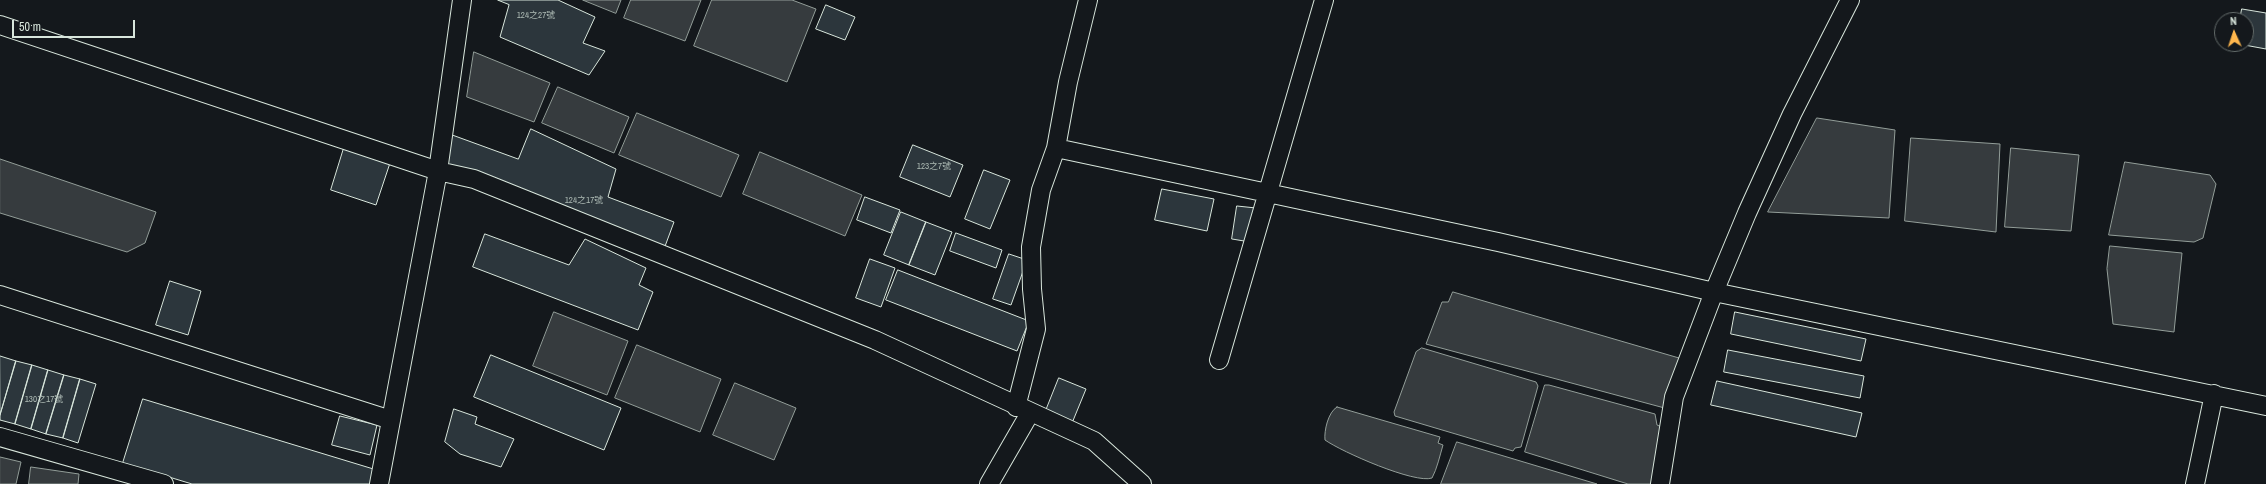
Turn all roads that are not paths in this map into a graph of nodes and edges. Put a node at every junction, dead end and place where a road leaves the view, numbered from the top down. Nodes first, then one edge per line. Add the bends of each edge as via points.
1 (462, 0) edge
2 (1088, 0) edge
3 (1324, 0) edge
4 (1850, 0) edge
5 (0, 25) edge
6 (1056, 148) junction
7 (438, 171) junction
8 (1268, 194) junction
9 (1714, 292) junction
10 (0, 296) edge
11 (1219, 360) dead end
12 (2214, 394) junction
13 (2266, 406) edge
14 (1023, 410) junction
15 (391, 420) junction
16 (0, 436) edge
17 (164, 484) edge
18 (379, 484) edge
19 (989, 484) edge
20 (1142, 484) edge
21 (1660, 484) edge
22 (2195, 484) edge

1 - 7 street
2 - 6 street via 1068,82
3 - 8 street
4 - 9 street via 1792,114 1746,213
5 - 7 street
6 - 8 street
6 - 14 street via 1041,190 1031,247 1036,329
7 - 14 street via 474,178 796,307 875,340
7 - 15 street
8 - 9 street via 1498,242
8 - 11 street
9 - 12 street
9 - 21 street via 1674,397
10 - 15 street
12 - 13 street
12 - 22 street
14 - 19 street
14 - 20 street via 1094,441
15 - 18 street
16 - 17 street

